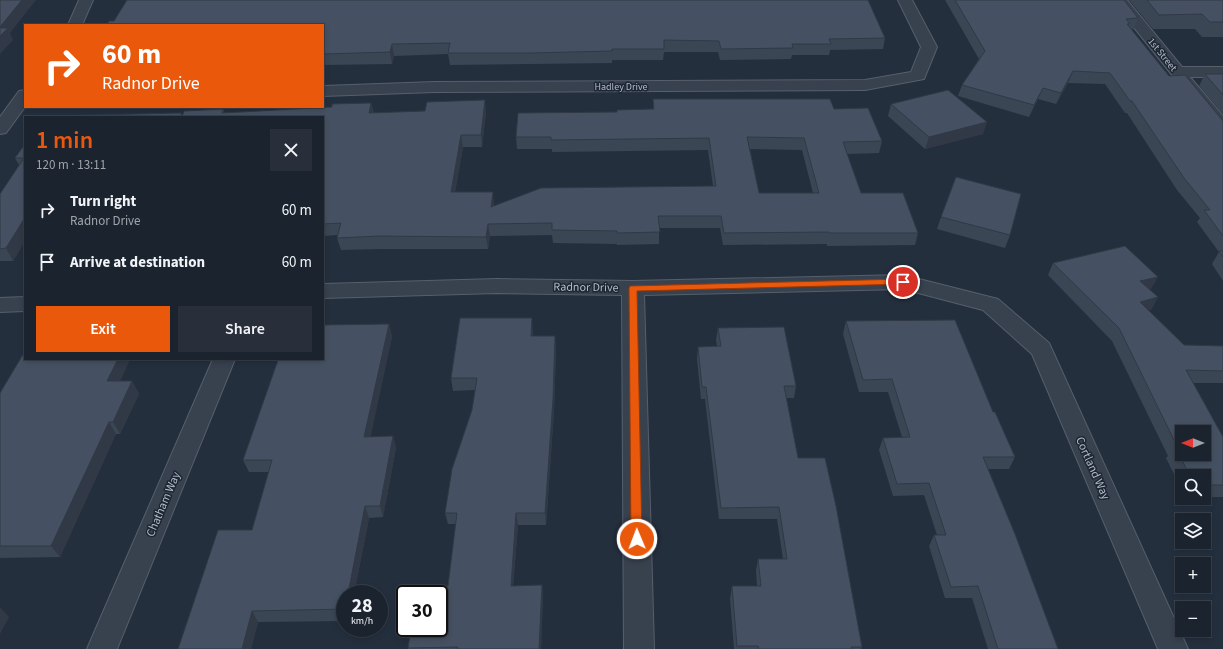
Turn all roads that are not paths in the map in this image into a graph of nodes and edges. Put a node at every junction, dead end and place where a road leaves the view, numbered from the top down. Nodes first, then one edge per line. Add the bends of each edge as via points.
1 (86, 0) edge
2 (905, 0) edge
3 (1119, 0) edge
4 (75, 24) edge
5 (1178, 72) junction
6 (1223, 72) edge
7 (324, 90) edge
8 (24, 99) edge
9 (0, 101) edge
10 (1223, 127) edge
11 (0, 129) edge
12 (633, 288) junction
13 (324, 291) edge
14 (24, 304) edge
15 (990, 304) joint
16 (0, 305) edge
17 (224, 360) edge
18 (102, 649) edge
19 (639, 649) edge
20 (1173, 649) edge

1 - 4 street
2 - 7 street, Hadley Drive via 929,47 918,76 865,85
3 - 5 street, 1st Street
5 - 6 street
5 - 10 street, 1st Street
8 - 9 street
8 - 11 street
12 - 13 street, Radnor Drive via 497,286
12 - 15 street, Radnor Drive via 903,282
12 - 19 street
14 - 16 street
15 - 20 street, Cortland Way via 1041,349
17 - 18 street, Chatham Way

